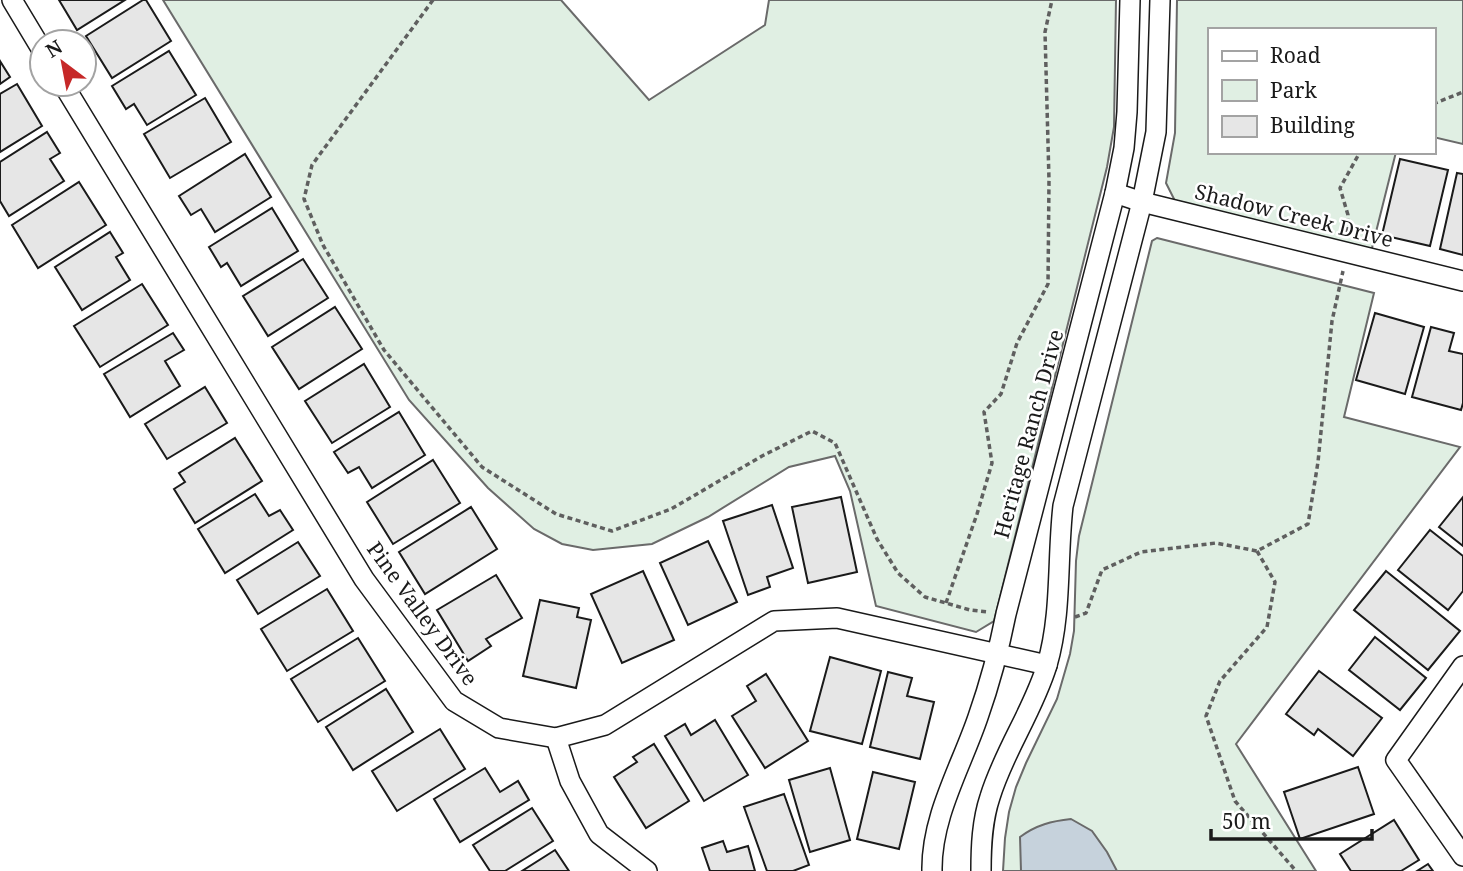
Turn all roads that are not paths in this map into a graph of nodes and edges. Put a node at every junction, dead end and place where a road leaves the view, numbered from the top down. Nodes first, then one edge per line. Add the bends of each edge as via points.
1 (12, 0) edge
2 (1130, 0) edge
3 (1160, 0) edge
4 (29, 28) edge
5 (72, 98) edge
6 (1115, 193) junction
7 (1142, 202) junction
8 (1463, 281) edge
9 (998, 653) junction
10 (1046, 665) junction
11 (1463, 666) edge
12 (556, 738) junction
13 (1463, 856) edge
14 (647, 871) edge
15 (932, 871) edge
16 (981, 871) edge

1 - 4 street
2 - 6 street, Heritage Ranch Drive via 1125,148
3 - 7 street via 1156,132
5 - 12 street, Pine Valley Drive via 364,579 454,702 499,728
6 - 7 street, Shadow Creek Drive
6 - 9 street, Heritage Ranch Drive
7 - 8 street, Shadow Creek Drive
7 - 10 street via 1063,506 1056,622
9 - 10 street, Pine Valley Drive
9 - 12 street, Pine Valley Drive via 837,618 774,621 605,724
9 - 15 street, Heritage Ranch Drive via 939,821
10 - 16 street via 990,796
11 - 13 street via 1396,760
12 - 14 street via 570,781 599,834

